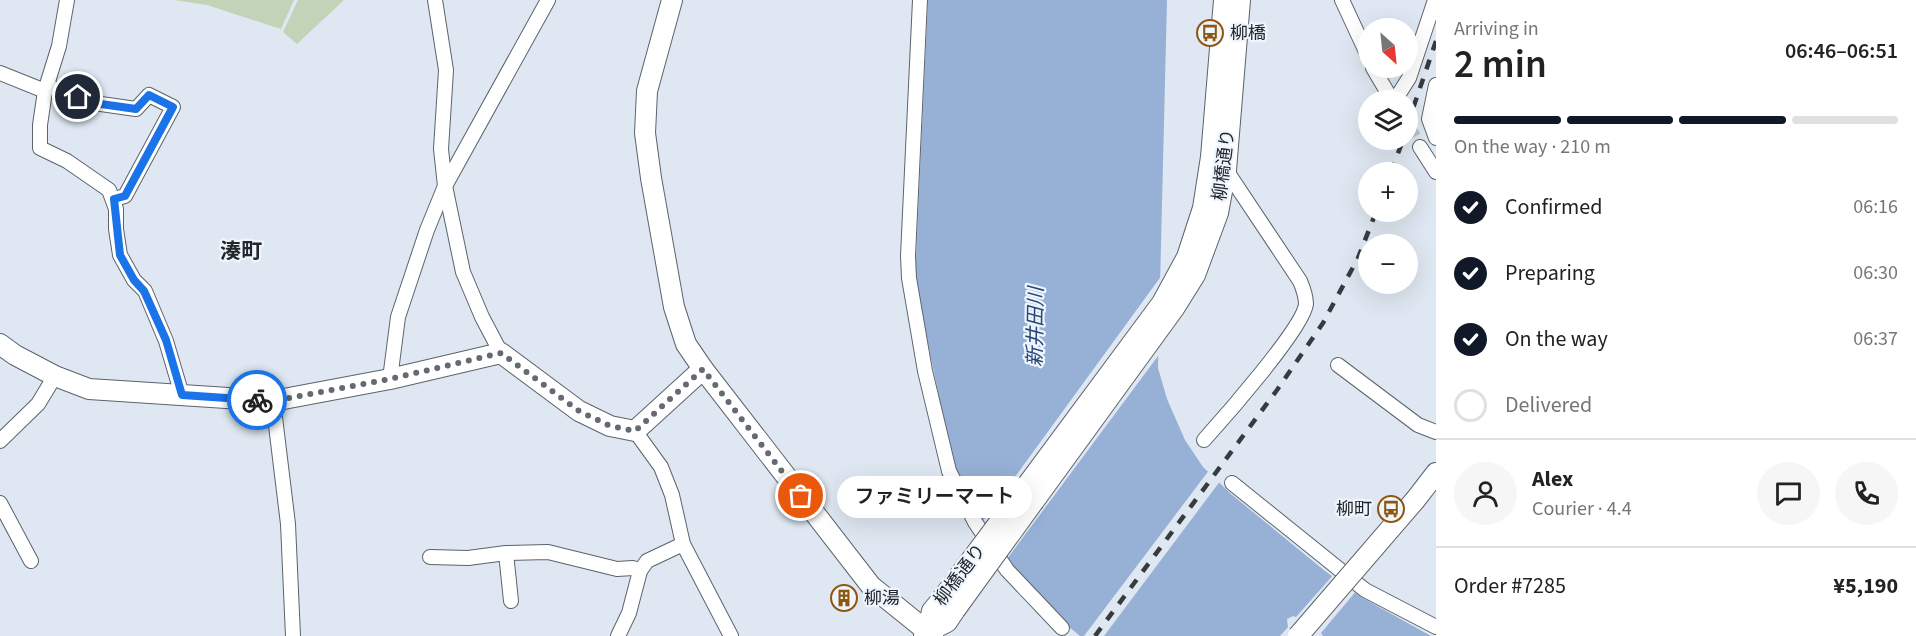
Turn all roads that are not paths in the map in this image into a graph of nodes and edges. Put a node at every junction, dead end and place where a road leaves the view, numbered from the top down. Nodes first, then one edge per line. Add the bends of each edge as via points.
1 (67, 0) edge
2 (435, 0) edge
3 (548, 0) edge
4 (672, 0) edge
5 (920, 0) edge
6 (1224, 0) edge
7 (1240, 0) edge
8 (1342, 0) edge
9 (1435, 0) edge
10 (1358, 34) edge
11 (0, 73) edge
12 (1436, 85) edge
13 (46, 89) junction
14 (1400, 90) edge
15 (1436, 138) edge
16 (1420, 147) tunnel mouth
17 (1432, 167) edge
18 (1226, 170) junction
19 (445, 186) junction
20 (114, 199) junction
21 (1210, 210) junction
22 (0, 344) edge
23 (501, 353) junction
24 (1338, 364) dead end
25 (703, 369) junction
26 (55, 376) junction
27 (390, 379) junction
28 (182, 395) junction
29 (273, 401) junction
30 (635, 431) junction
31 (1436, 432) edge
32 (1204, 440) dead end
33 (0, 441) edge
34 (1436, 473) edge
35 (1232, 483) dead end
36 (0, 503) edge
37 (683, 544) junction
38 (506, 553) junction
39 (430, 557) dead end
40 (31, 561) dead end
41 (640, 572) junction
42 (511, 601) dead end
43 (1436, 627) edge
44 (1062, 628) dead end
45 (928, 635) edge
46 (293, 636) edge
47 (618, 636) edge
48 (731, 636) edge
49 (1298, 636) edge

1 - 13 street
2 - 19 street via 446,70 441,149
3 - 19 street
4 - 25 street via 647,91 645,133 674,307 686,344
5 - 44 street via 908,256 925,371 949,471 975,522 1007,570
6 - 21 street, 柳橋通り
7 - 18 street, 柳橋通り
8 - 10 street
9 - 14 street via 1409,78
11 - 13 street
12 - 15 street via 1429,119
13 - 20 street via 40,148 67,161 109,190
13 - 20 street via 94,103 136,109 149,95 173,107 125,196
15 - 17 street
16 - 17 street
18 - 21 street, 柳橋通り
18 - 32 street via 1300,281 1306,303 1296,325 1240,400
19 - 23 street via 463,272
19 - 27 street via 398,317
20 - 28 street via 120,255 144,291 166,340
21 - 45 street, 柳橋通り, bridge via 1195,274 1175,307 948,604 947,622
22 - 26 street
23 - 27 street
23 - 30 street via 579,411 610,426
24 - 31 street via 1418,425
25 - 30 street
25 - 45 street via 871,586
26 - 28 street via 89,389
26 - 33 street via 38,404
27 - 29 street
28 - 29 street
29 - 46 street via 288,524
30 - 37 street via 661,467
34 - 49 street, bridge
35 - 43 street via 1365,590
36 - 40 street
37 - 41 street via 647,561
37 - 48 street
38 - 39 street
38 - 41 street via 548,552
38 - 42 street
41 - 47 street

